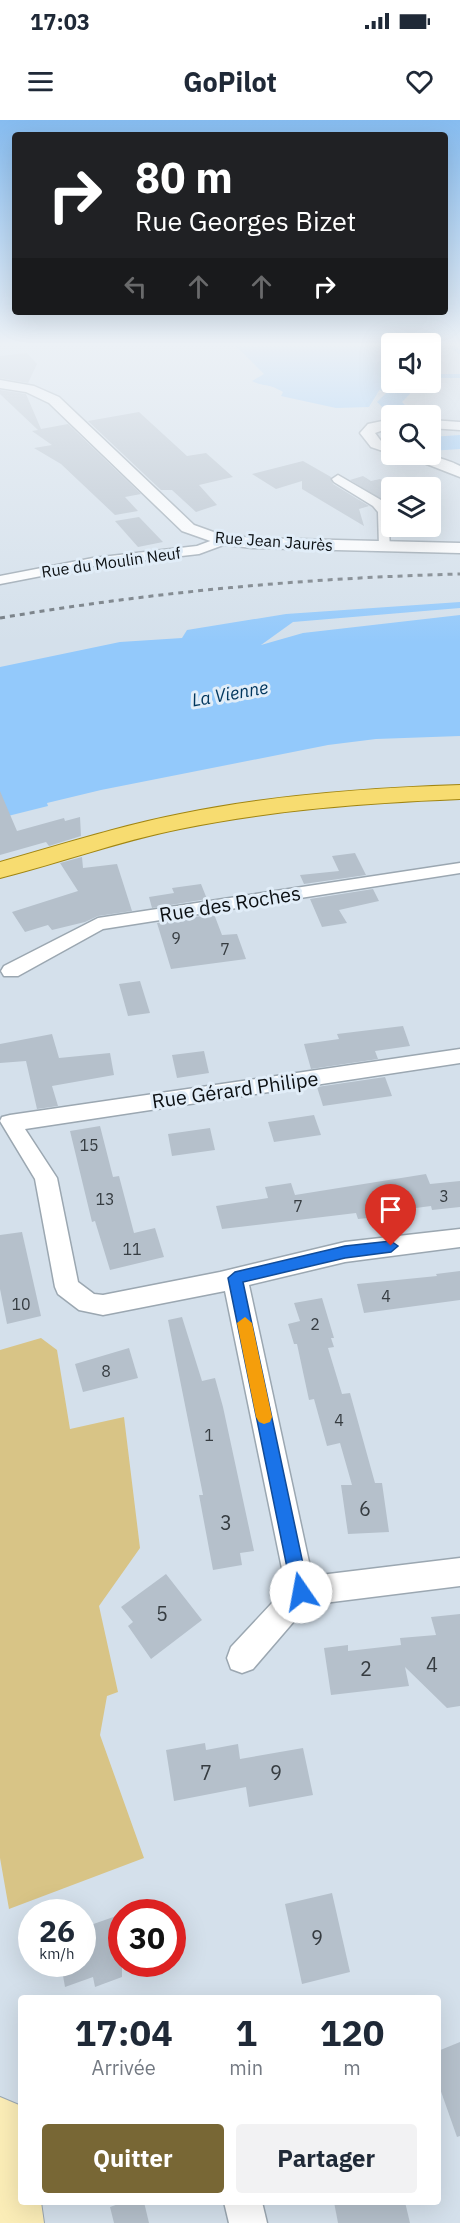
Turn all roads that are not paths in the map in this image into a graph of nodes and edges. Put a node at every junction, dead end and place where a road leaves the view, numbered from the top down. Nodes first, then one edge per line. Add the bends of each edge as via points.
1 (101, 445) edge
2 (441, 462) edge
3 (460, 472) edge
4 (338, 479) dead end
5 (221, 541) junction
6 (385, 547) junction
7 (460, 548) edge
8 (0, 580) edge
9 (460, 792) edge
10 (460, 868) edge
11 (0, 870) edge
12 (11, 971) dead end
13 (460, 1056) edge
14 (460, 1238) edge
15 (235, 1278) junction
16 (460, 1572) edge
17 (301, 1592) junction
18 (242, 1658) dead end
19 (0, 2124) edge
20 (244, 2205) edge
21 (16, 2223) edge
22 (248, 2223) edge

1 - 5 street, Rue Jean Jaurès via 188,528
2 - 3 street
4 - 6 street via 377,503 384,512
5 - 6 street, Rue Jean Jaurès
5 - 8 street, Rue du Moulin Neuf via 199,550 93,562
6 - 7 street, Rue Jean Jaurès
9 - 11 main road via 288,805 179,821
10 - 12 street, Rue des Roches via 98,924
13 - 15 street, Rue Gérard Philipe via 10,1123 46,1178 67,1287 88,1303 103,1305
14 - 15 street via 345,1252
15 - 17 street
16 - 17 street
17 - 18 street
19 - 21 main road
20 - 22 street

